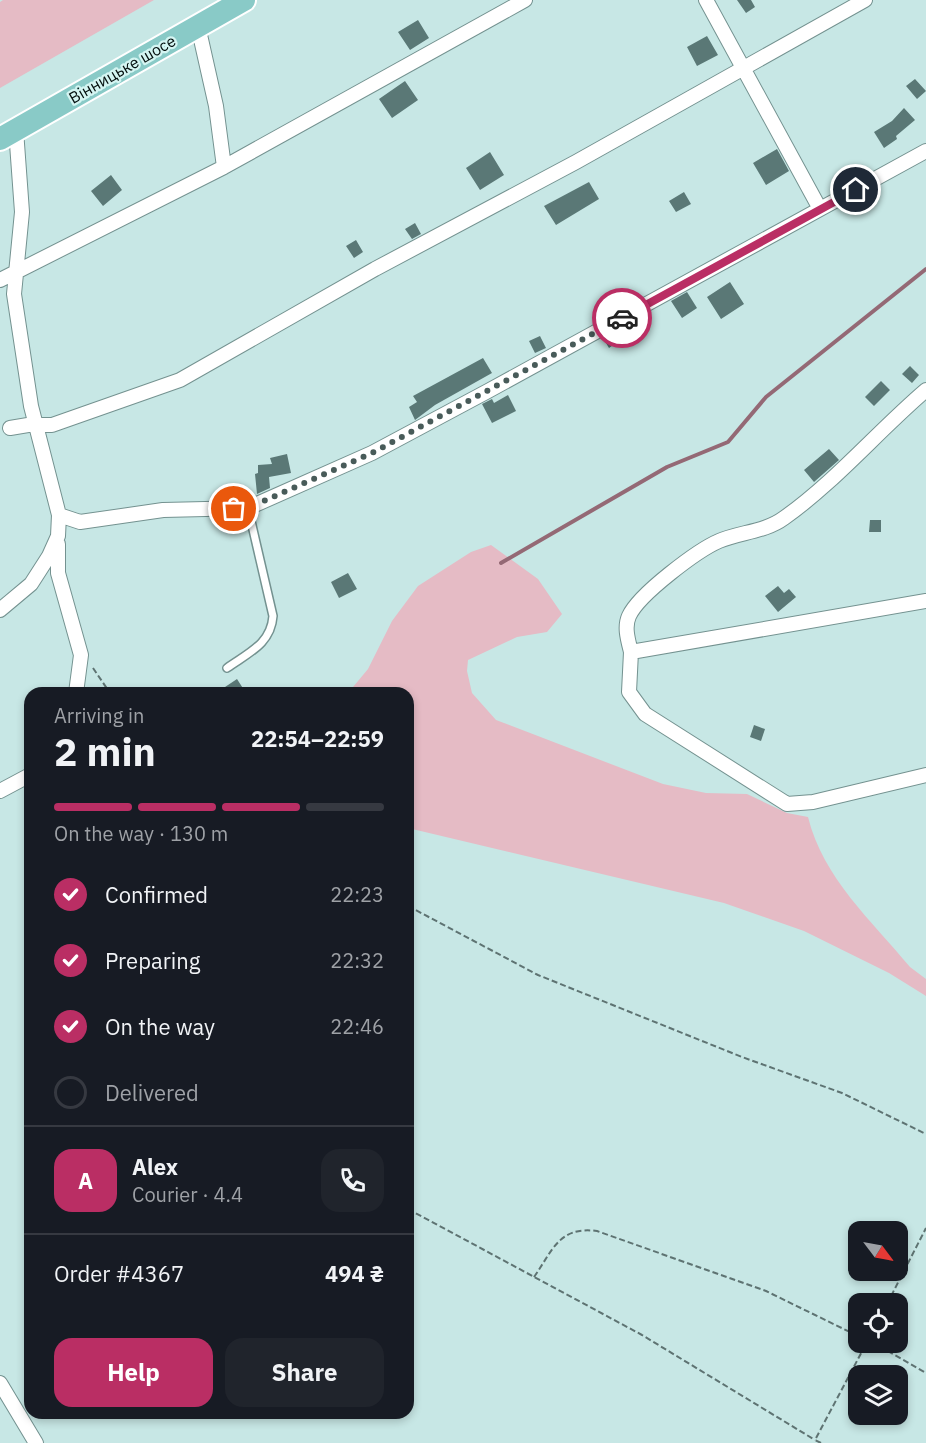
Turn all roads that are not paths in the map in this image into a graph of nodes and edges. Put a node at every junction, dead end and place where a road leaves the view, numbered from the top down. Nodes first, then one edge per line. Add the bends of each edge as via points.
1 (244, 0) edge
2 (525, 0) edge
3 (706, 0) edge
4 (865, 0) edge
5 (198, 26) junction
6 (744, 69) junction
7 (8, 134) edge
8 (926, 151) edge
9 (224, 166) junction
10 (820, 209) junction
11 (18, 270) junction
12 (0, 280) edge
13 (926, 390) edge
14 (31, 406) junction
15 (37, 427) junction
16 (5, 431) edge
17 (248, 508) junction
18 (59, 515) junction
19 (58, 536) junction
20 (926, 601) edge
21 (0, 610) edge
22 (631, 652) junction
23 (227, 668) dead end
24 (77, 687) edge
25 (926, 775) edge
26 (24, 778) edge
27 (0, 791) edge
28 (0, 1383) edge
29 (36, 1443) edge

1 - 5 main road, Вінницьке шосе
2 - 9 street
3 - 6 street
4 - 6 street
5 - 7 main road, Вінницьке шосе
5 - 9 street via 216,106
6 - 10 street
6 - 15 street via 375,269 180,380
7 - 11 street via 22,212
8 - 10 street
9 - 11 street
10 - 17 street via 372,453
11 - 12 street
11 - 14 street via 14,294
13 - 22 street via 782,520 719,541 659,582 629,617
14 - 15 street
14 - 16 street via 22,419
15 - 16 street via 28,425
15 - 18 street
17 - 18 street via 163,510 80,522
17 - 23 lane via 272,626 266,640
18 - 19 street
19 - 21 street via 31,584
19 - 24 street via 58,573 81,655
20 - 22 street
22 - 25 street via 629,692 645,714 787,804
26 - 27 street
28 - 29 street

